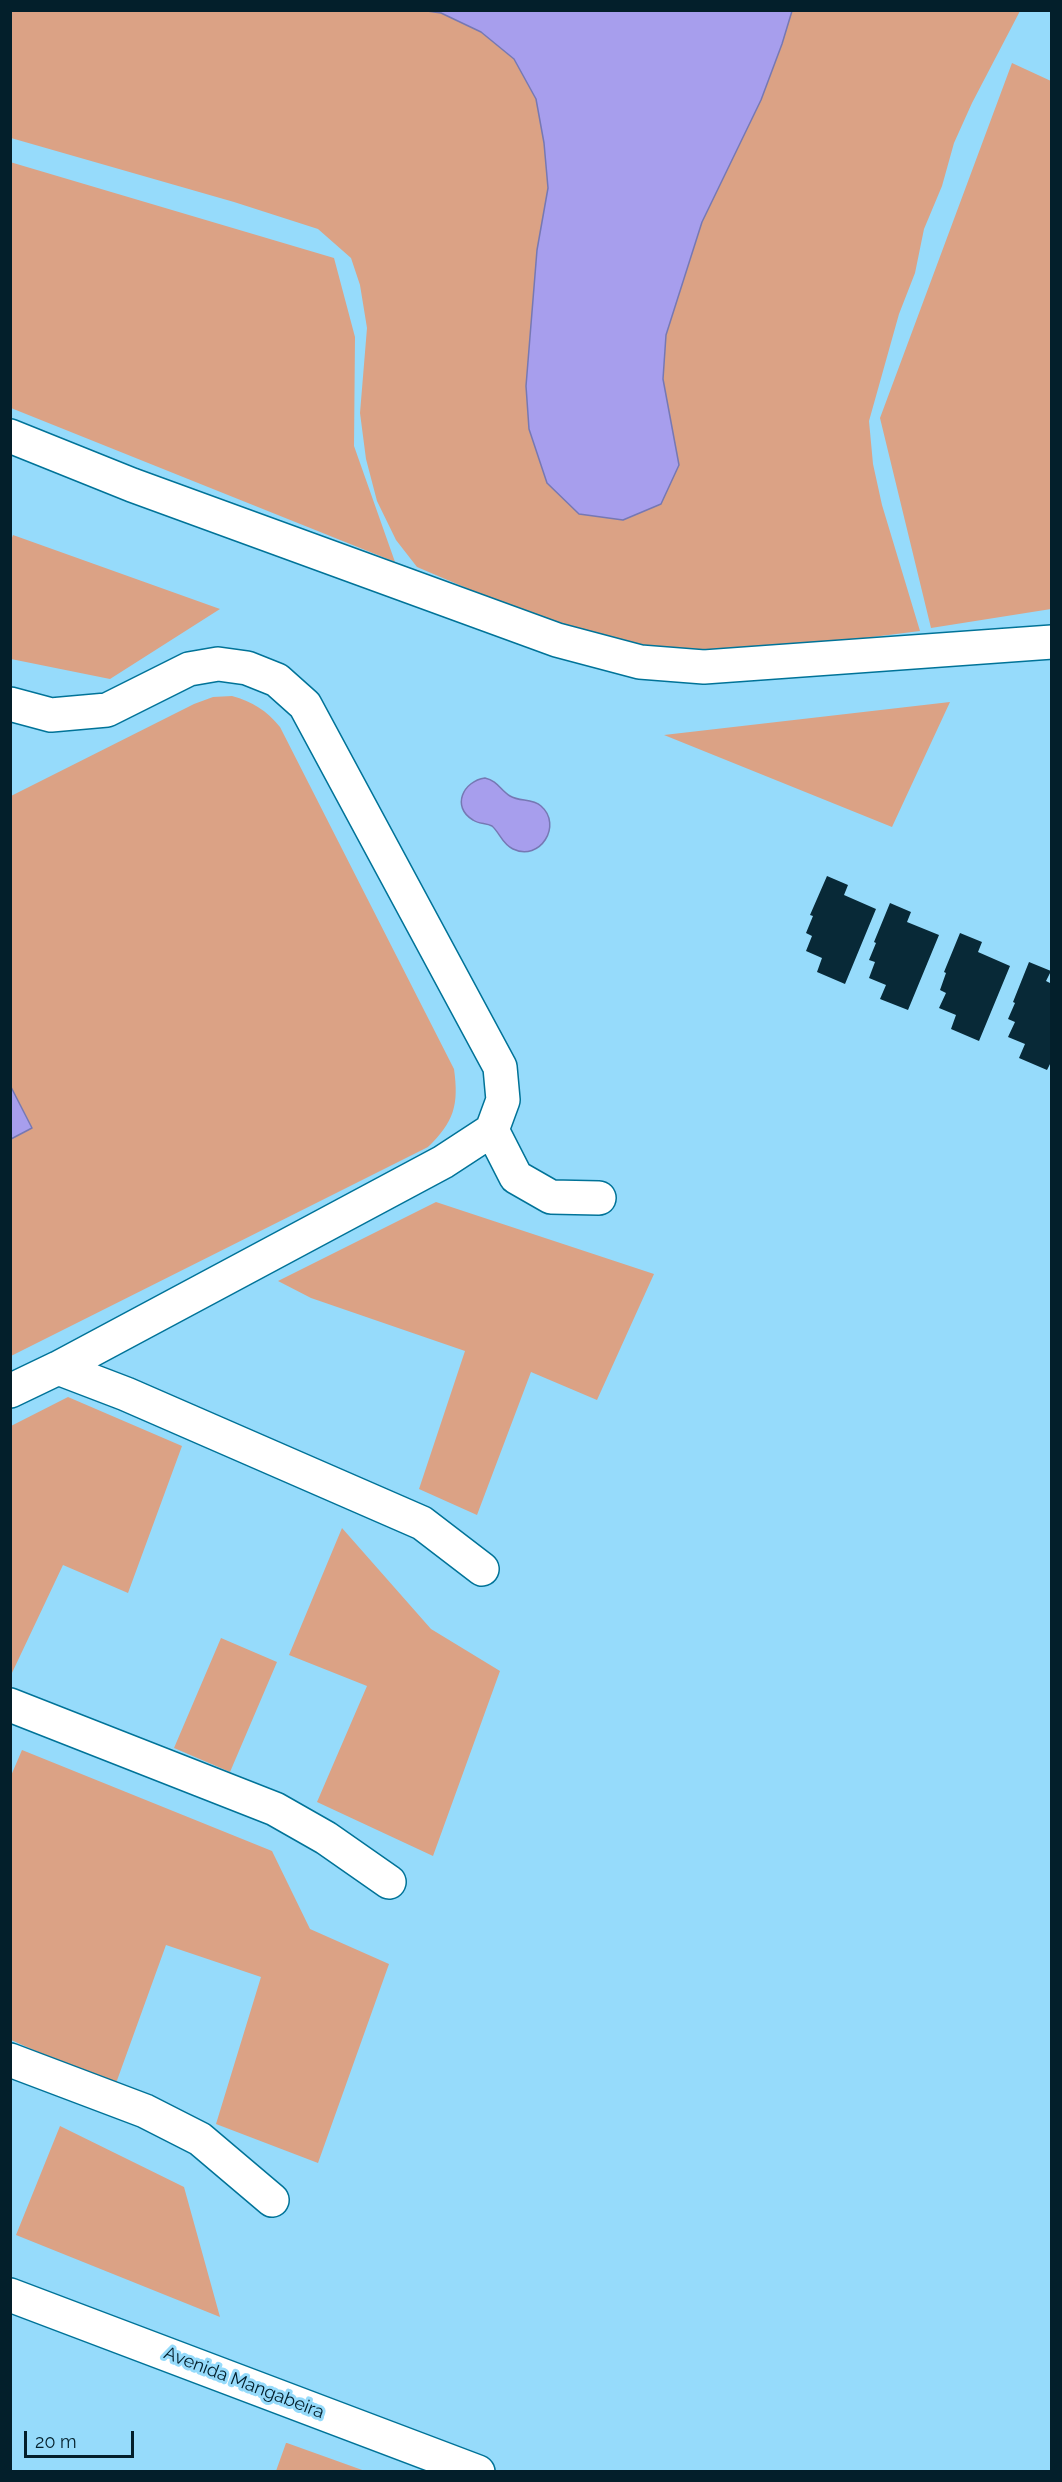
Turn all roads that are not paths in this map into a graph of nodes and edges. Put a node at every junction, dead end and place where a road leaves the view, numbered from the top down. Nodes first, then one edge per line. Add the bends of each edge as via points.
1 (10, 436) edge
2 (1052, 642) edge
3 (10, 704) edge
4 (492, 1130) junction
5 (599, 1198) dead end
6 (58, 1368) junction
7 (10, 1391) edge
8 (482, 1569) dead end
9 (10, 1705) edge
10 (389, 1882) dead end
11 (10, 2060) edge
12 (272, 2200) dead end
13 (10, 2295) edge
14 (478, 2472) edge

1 - 2 street via 132,485 545,636 640,662 704,667
3 - 4 street via 51,715 107,710 189,669 218,664 247,668 277,680 304,705 500,1067 502,1100
4 - 5 street via 516,1177 551,1197
4 - 6 street via 433,1167
6 - 7 street
6 - 8 street via 422,1523
9 - 10 street via 275,1809 326,1838
11 - 12 street via 145,2111 200,2139
13 - 14 street, Avenida Mangabeira

